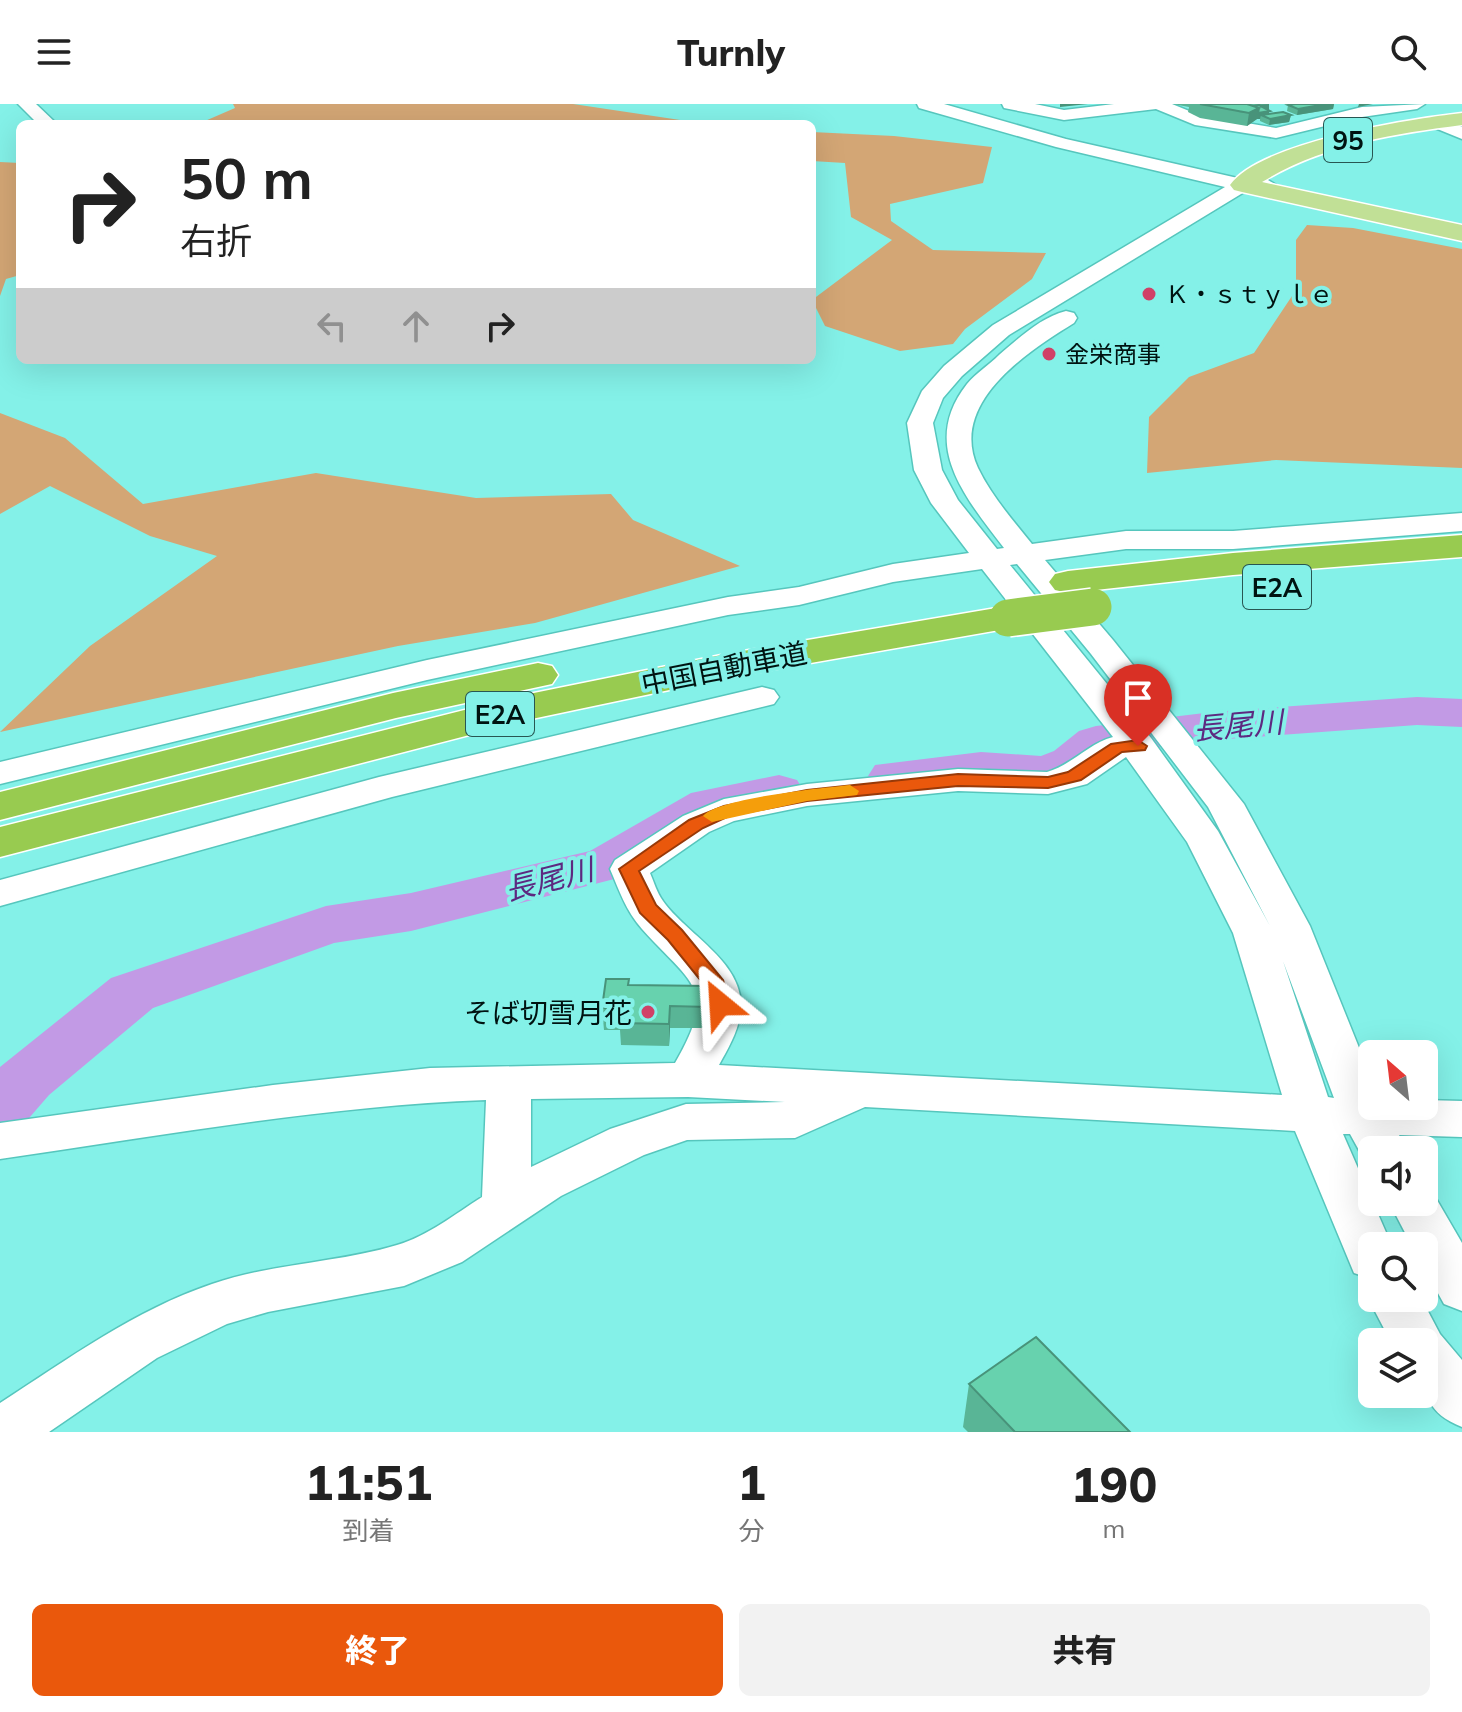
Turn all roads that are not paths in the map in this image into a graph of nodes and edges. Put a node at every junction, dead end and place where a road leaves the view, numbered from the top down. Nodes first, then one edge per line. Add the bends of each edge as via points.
1 (26, 104) edge
2 (925, 104) edge
3 (1010, 104) edge
4 (1157, 104) edge
5 (1343, 104) edge
6 (1417, 104) edge
7 (1362, 112) junction
8 (1287, 114) edge
9 (44, 120) edge
10 (1310, 124) junction
11 (1454, 126) edge
12 (1257, 187) junction
13 (1462, 226) edge
14 (1462, 233) edge
15 (1462, 522) edge
16 (1462, 545) edge
17 (1023, 553) junction
18 (1462, 572) edge
19 (994, 589) junction
20 (1080, 594) junction
21 (762, 697) dead end
22 (1138, 746) junction
23 (0, 773) edge
24 (0, 806) edge
25 (0, 842) edge
26 (0, 893) edge
27 (688, 1080) junction
28 (509, 1082) junction
29 (856, 1091) junction
30 (1311, 1114) junction
31 (1462, 1119) edge
32 (1374, 1134) edge
33 (0, 1141) edge
34 (506, 1207) junction
35 (1421, 1216) edge
36 (1361, 1232) edge
37 (1462, 1289) edge
38 (1438, 1370) edge
39 (1462, 1402) edge
40 (3, 1432) edge

1 - 9 street
2 - 12 street via 1062,143
3 - 4 street via 1064,115
4 - 10 street via 1195,120 1276,133
5 - 7 street
6 - 7 street
7 - 10 street
8 - 10 street
11 - 12 main road, 95 via 1317,159
12 - 13 main road, 95
12 - 14 main road
12 - 17 street via 1032,339 977,388 958,424 963,465 982,500
12 - 19 street via 1001,330 931,396 920,423 928,470
15 - 17 street via 1233,540 1126,540
16 - 20 highway, 中国自動車道 / E2A
17 - 19 street
17 - 32 street via 1225,804 1290,926
18 - 20 highway, 中国自動車道 / E2A
19 - 20 highway, 中国自動車道 / E2A, bridge
19 - 22 street via 1099,697
19 - 23 street via 893,573 443,667
19 - 24 highway, 中国自動車道 / E2A via 794,623 393,706
19 - 25 highway, 中国自動車道 / E2A via 746,662 524,708
21 - 26 street via 598,733
22 - 27 street via 1117,747 1074,776 1048,783 958,780 807,795 724,811 629,869 647,909 716,985 720,1004 712,1038
22 - 30 street via 1205,840 1253,933
27 - 28 street
27 - 29 street
28 - 33 street via 289,1100
28 - 34 street
29 - 30 street
29 - 34 street via 795,1120 686,1122 627,1142 544,1182
30 - 32 street
30 - 36 street
31 - 32 street
34 - 40 street via 444,1247 404,1265 215,1305 138,1342
35 - 37 street
38 - 39 street

